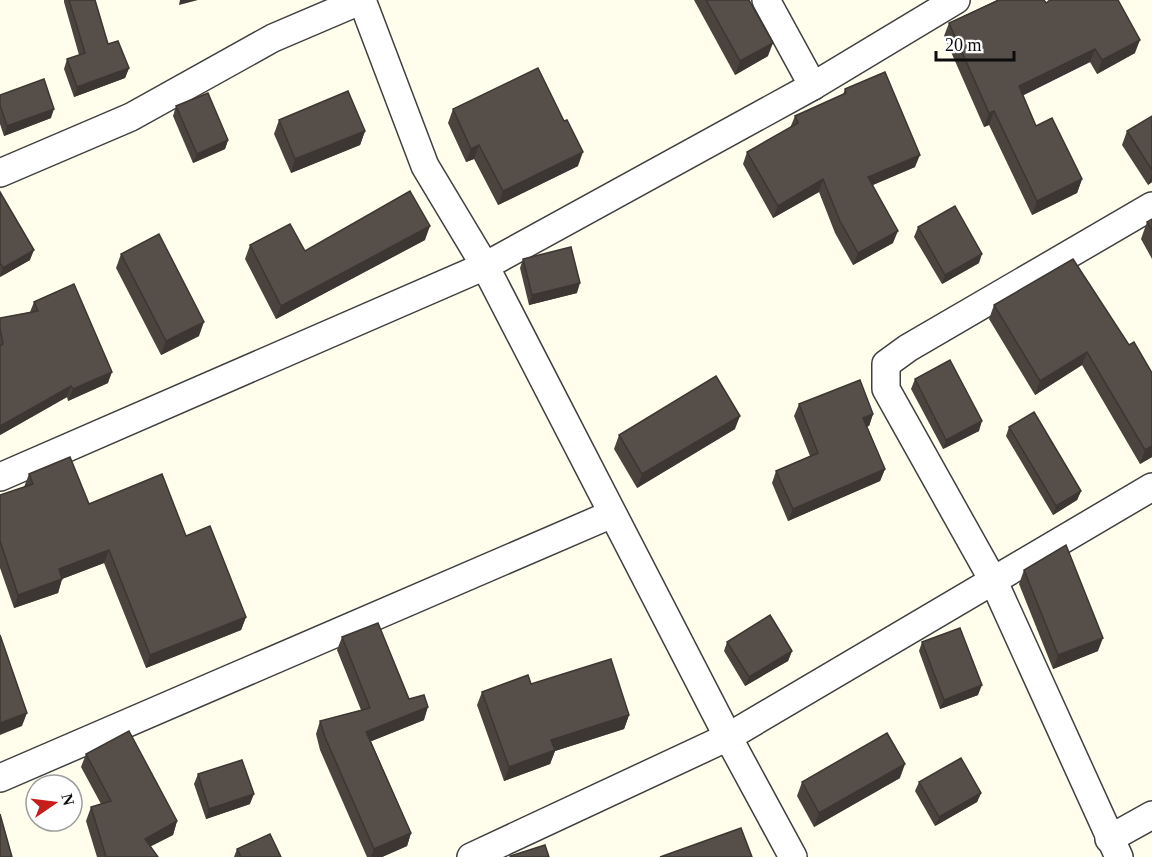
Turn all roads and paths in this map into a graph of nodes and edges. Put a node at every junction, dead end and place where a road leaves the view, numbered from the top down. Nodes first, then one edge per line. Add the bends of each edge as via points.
1 (362, 0) edge
2 (766, 0) edge
3 (956, 0) edge
4 (813, 86) junction
5 (0, 173) edge
6 (1152, 206) edge
7 (485, 266) junction
8 (0, 477) edge
9 (1152, 487) edge
10 (612, 514) junction
11 (994, 582) junction
12 (728, 737) junction
13 (0, 778) edge
14 (1152, 815) edge
15 (1114, 848) edge
16 (471, 857) edge
17 (793, 857) edge

1 - 5 street via 273,38 131,117
1 - 7 street via 425,166
2 - 4 street
3 - 4 street
4 - 7 street
6 - 11 street via 886,364 886,389
7 - 8 street
7 - 10 street
9 - 11 street
10 - 12 street
10 - 13 street
11 - 12 street
11 - 15 street
12 - 16 street
12 - 17 street
14 - 15 street

